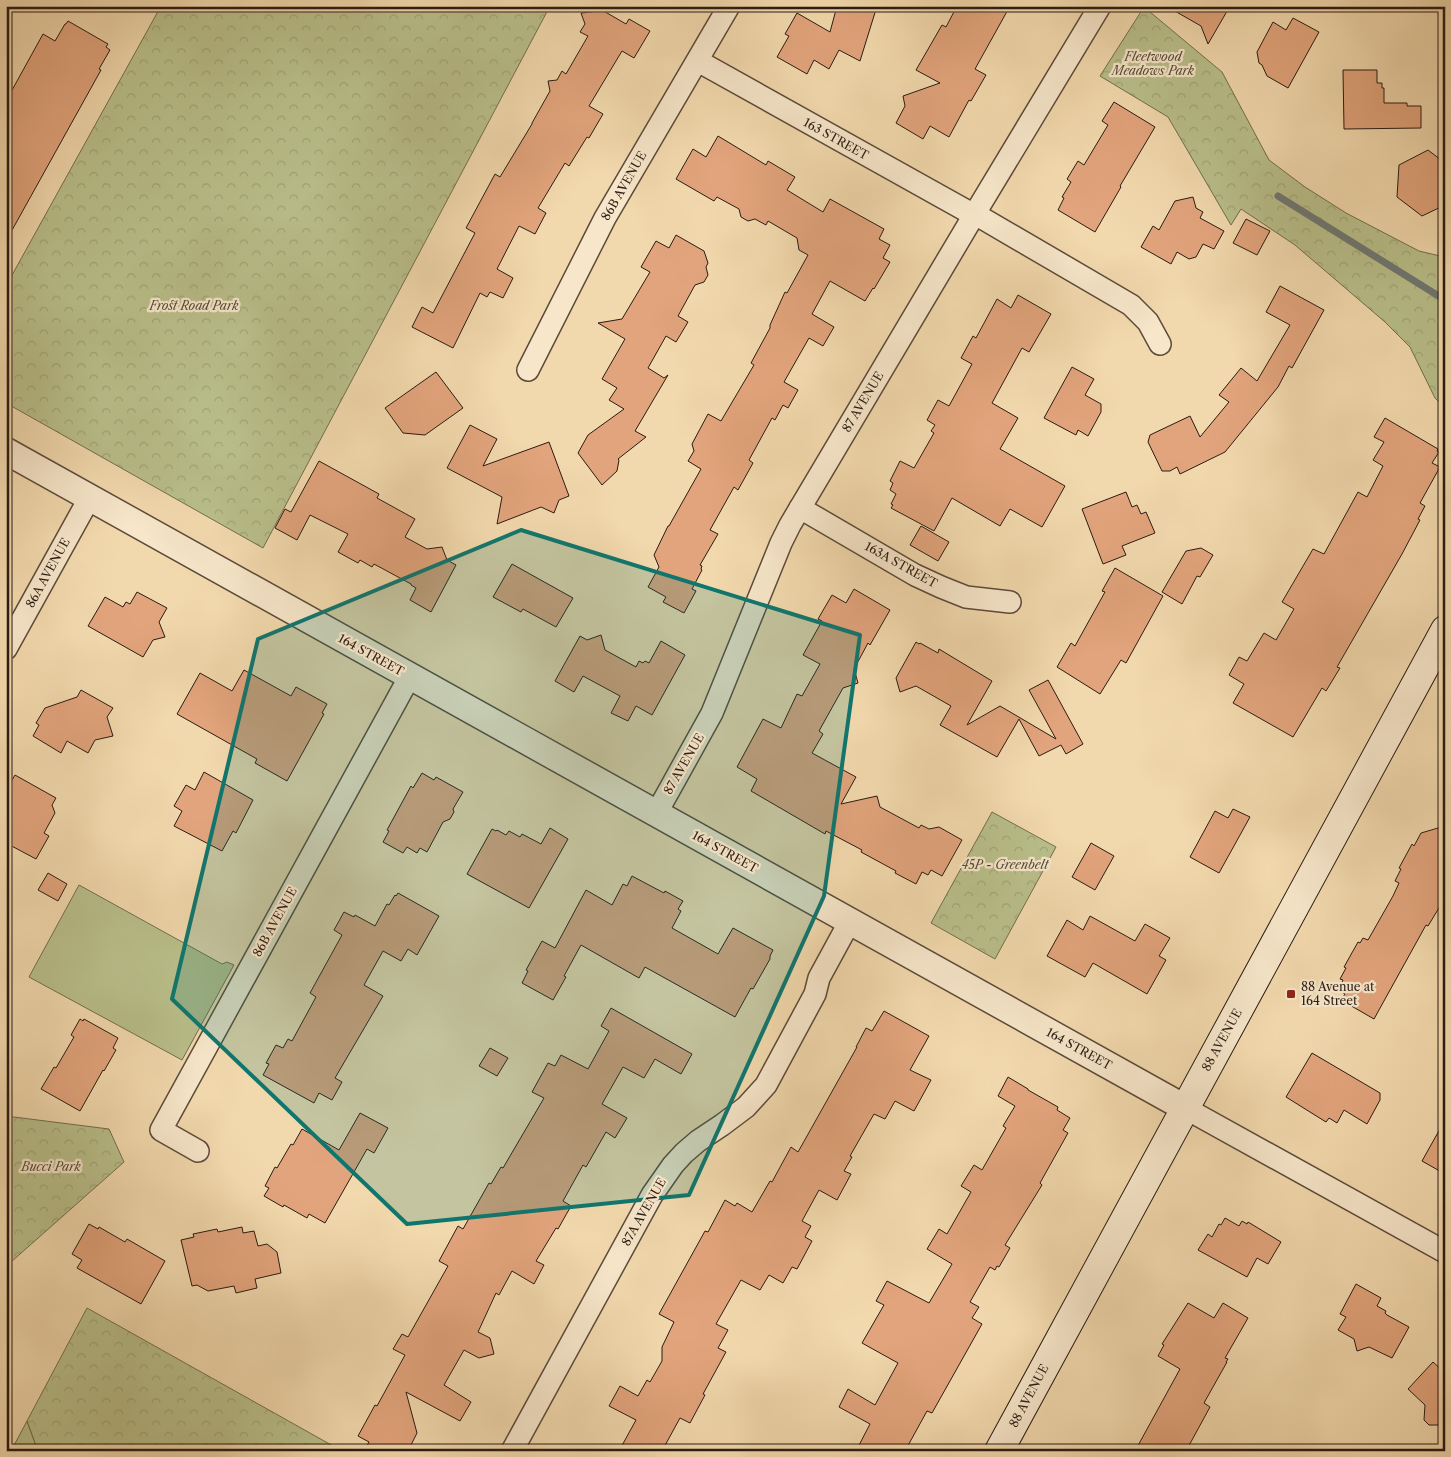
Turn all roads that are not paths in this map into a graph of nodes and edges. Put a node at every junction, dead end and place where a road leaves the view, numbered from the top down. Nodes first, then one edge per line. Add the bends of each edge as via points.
1 (729, 6) edge
2 (1100, 6) edge
3 (698, 61) junction
4 (974, 215) junction
5 (1160, 344) dead end
6 (528, 370) dead end
7 (6, 450) edge
8 (90, 497) junction
9 (800, 508) junction
10 (1010, 602) dead end
11 (1445, 630) edge
12 (6, 649) edge
13 (410, 676) junction
14 (656, 814) junction
15 (850, 922) junction
16 (1185, 1108) junction
17 (198, 1150) dead end
18 (1445, 1252) edge
19 (512, 1451) edge
20 (999, 1451) edge

1 - 3 street, 86B AVENUE
2 - 4 street, 87 AVENUE
3 - 4 street, 163 STREET
3 - 6 street, 86B AVENUE via 610,210
4 - 5 street, 163 STREET via 1131,306 1148,322
4 - 9 street, 87 AVENUE
7 - 8 street, 164 STREET
8 - 12 street, 86A AVENUE
8 - 13 street, 164 STREET
9 - 10 street, 163A STREET via 941,587 966,598
9 - 14 street, 87 AVENUE via 781,543 712,713
11 - 16 main road, 88 AVENUE
13 - 14 street, 164 STREET
13 - 17 street, 86B AVENUE via 161,1130
14 - 15 street, 164 STREET
15 - 16 street, 164 STREET
15 - 19 street, 87A AVENUE via 766,1085 746,1106 684,1153 652,1195
16 - 18 street, 164 STREET
16 - 20 main road, 88 AVENUE

